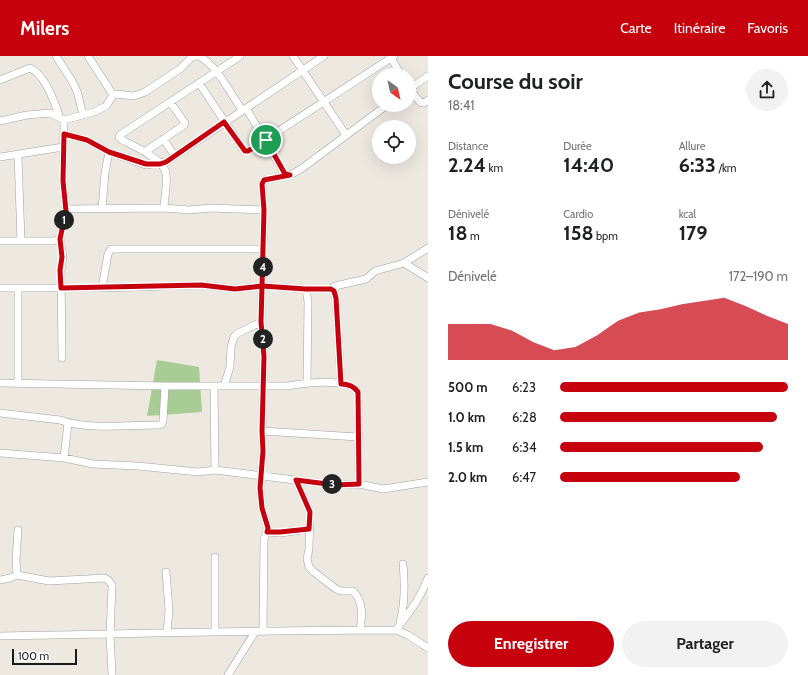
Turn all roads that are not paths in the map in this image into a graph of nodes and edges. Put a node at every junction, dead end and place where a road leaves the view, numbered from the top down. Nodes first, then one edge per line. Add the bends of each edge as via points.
1 (56, 56) edge
2 (88, 56) edge
3 (200, 56) edge
4 (240, 56) edge
5 (293, 56) edge
6 (324, 56) edge
7 (391, 57) edge
8 (397, 68) edge
9 (302, 70) junction
10 (216, 72) junction
11 (428, 76) edge
12 (0, 80) edge
13 (199, 83) junction
14 (416, 84) edge
15 (113, 95) junction
16 (416, 97) edge
17 (428, 100) edge
18 (323, 101) junction
19 (170, 102) junction
20 (244, 109) junction
21 (377, 112) edge
22 (83, 115) junction
23 (62, 119) junction
24 (0, 121) edge
25 (224, 122) junction
26 (64, 134) junction
27 (346, 135) junction
28 (163, 139) junction
29 (266, 140) junction
30 (63, 147) junction
31 (146, 151) junction
32 (109, 152) junction
33 (18, 155) junction
34 (175, 156) junction
35 (0, 157) edge
36 (160, 164) junction
37 (290, 175) junction
38 (164, 208) junction
39 (102, 209) junction
40 (264, 210) junction
41 (66, 211) junction
42 (60, 239) junction
43 (0, 241) edge
44 (21, 241) junction
45 (428, 248) edge
46 (263, 249) junction
47 (404, 263) junction
48 (428, 278) edge
49 (262, 286) junction
50 (0, 288) edge
51 (18, 288) junction
52 (61, 288) junction
53 (102, 288) junction
54 (306, 289) junction
55 (331, 289) junction
56 (261, 322) junction
57 (62, 358) dead end
58 (0, 382) edge
59 (18, 382) junction
60 (307, 382) junction
61 (341, 384) junction
62 (263, 385) junction
63 (165, 386) junction
64 (214, 386) junction
65 (224, 386) junction
66 (0, 413) edge
67 (68, 423) junction
68 (262, 431) junction
69 (358, 437) junction
70 (0, 453) edge
71 (64, 458) junction
72 (215, 470) junction
73 (261, 476) junction
74 (296, 480) junction
75 (428, 482) edge
76 (359, 484) junction
77 (309, 529) junction
78 (18, 530) dead end
79 (267, 532) junction
80 (215, 557) dead end
81 (403, 564) dead end
82 (166, 572) dead end
83 (17, 575) junction
84 (428, 578) edge
85 (0, 580) edge
86 (398, 628) junction
87 (360, 630) junction
88 (167, 632) junction
89 (215, 632) junction
90 (255, 632) junction
91 (263, 632) junction
92 (110, 635) junction
93 (0, 636) edge
94 (428, 648) edge
95 (112, 675) edge
96 (228, 675) edge

1 - 22 street via 77,91
2 - 15 street
3 - 10 street
3 - 15 street via 192,57 180,70 145,92 134,96
4 - 10 street
5 - 9 street
6 - 9 street
7 - 8 street
7 - 18 street
9 - 18 street
9 - 20 street
10 - 13 street
10 - 20 street
11 - 14 street
12 - 23 street via 30,68 34,70
13 - 19 street
13 - 25 street
15 - 22 street via 106,106
16 - 17 street via 424,103
18 - 27 street
18 - 29 street
19 - 28 street via 185,123
19 - 31 street via 120,134 122,140
20 - 25 street
20 - 29 street
21 - 27 street
22 - 23 street
23 - 24 street via 50,113
23 - 26 street
25 - 29 street via 245,151
25 - 34 street
26 - 30 street
26 - 32 street via 87,140
27 - 37 street
28 - 31 street
28 - 34 street
29 - 37 street via 285,174
30 - 33 street
30 - 41 street
31 - 36 street
32 - 36 street via 146,164
32 - 39 street
33 - 35 street
33 - 44 street
34 - 36 street
36 - 38 street via 165,171 166,179
37 - 40 street via 264,180
38 - 39 street
38 - 40 street
39 - 41 street
40 - 46 street
41 - 42 street
42 - 44 street
42 - 52 street
43 - 44 street
45 - 47 street
46 - 49 street
46 - 53 street via 111,249
47 - 48 street
47 - 55 street via 375,271 366,279
49 - 53 street via 235,289 201,285
49 - 54 street
49 - 56 street
50 - 51 street
51 - 52 street
51 - 59 street
52 - 53 street
52 - 57 street
54 - 55 street
54 - 60 street
55 - 61 street via 336,298
56 - 62 street
56 - 65 street via 234,337 230,367
58 - 59 street
59 - 63 street
60 - 61 street
60 - 62 street via 288,386
61 - 69 street via 355,388 358,392
62 - 65 street
62 - 68 street
63 - 64 street
63 - 67 street via 162,424
64 - 65 street
64 - 72 street
66 - 67 street
67 - 71 street
68 - 69 street
68 - 73 street
69 - 76 street
70 - 71 street
71 - 72 street via 93,464 198,472
72 - 73 street
73 - 74 street
73 - 79 street via 262,508
74 - 76 street via 335,485
74 - 77 street via 310,512
75 - 76 street via 383,489
77 - 79 street
77 - 87 street via 309,567 336,589 353,592 358,596 362,615
78 - 83 street
79 - 91 street via 264,538
80 - 89 street
81 - 86 street via 403,610
82 - 88 street
83 - 85 street
83 - 92 street via 49,581 105,578 112,585
84 - 86 street via 422,594
86 - 87 street
86 - 94 street
87 - 91 street
88 - 89 street
88 - 92 street
89 - 90 street
90 - 91 street
90 - 96 street
92 - 93 street
92 - 95 street

